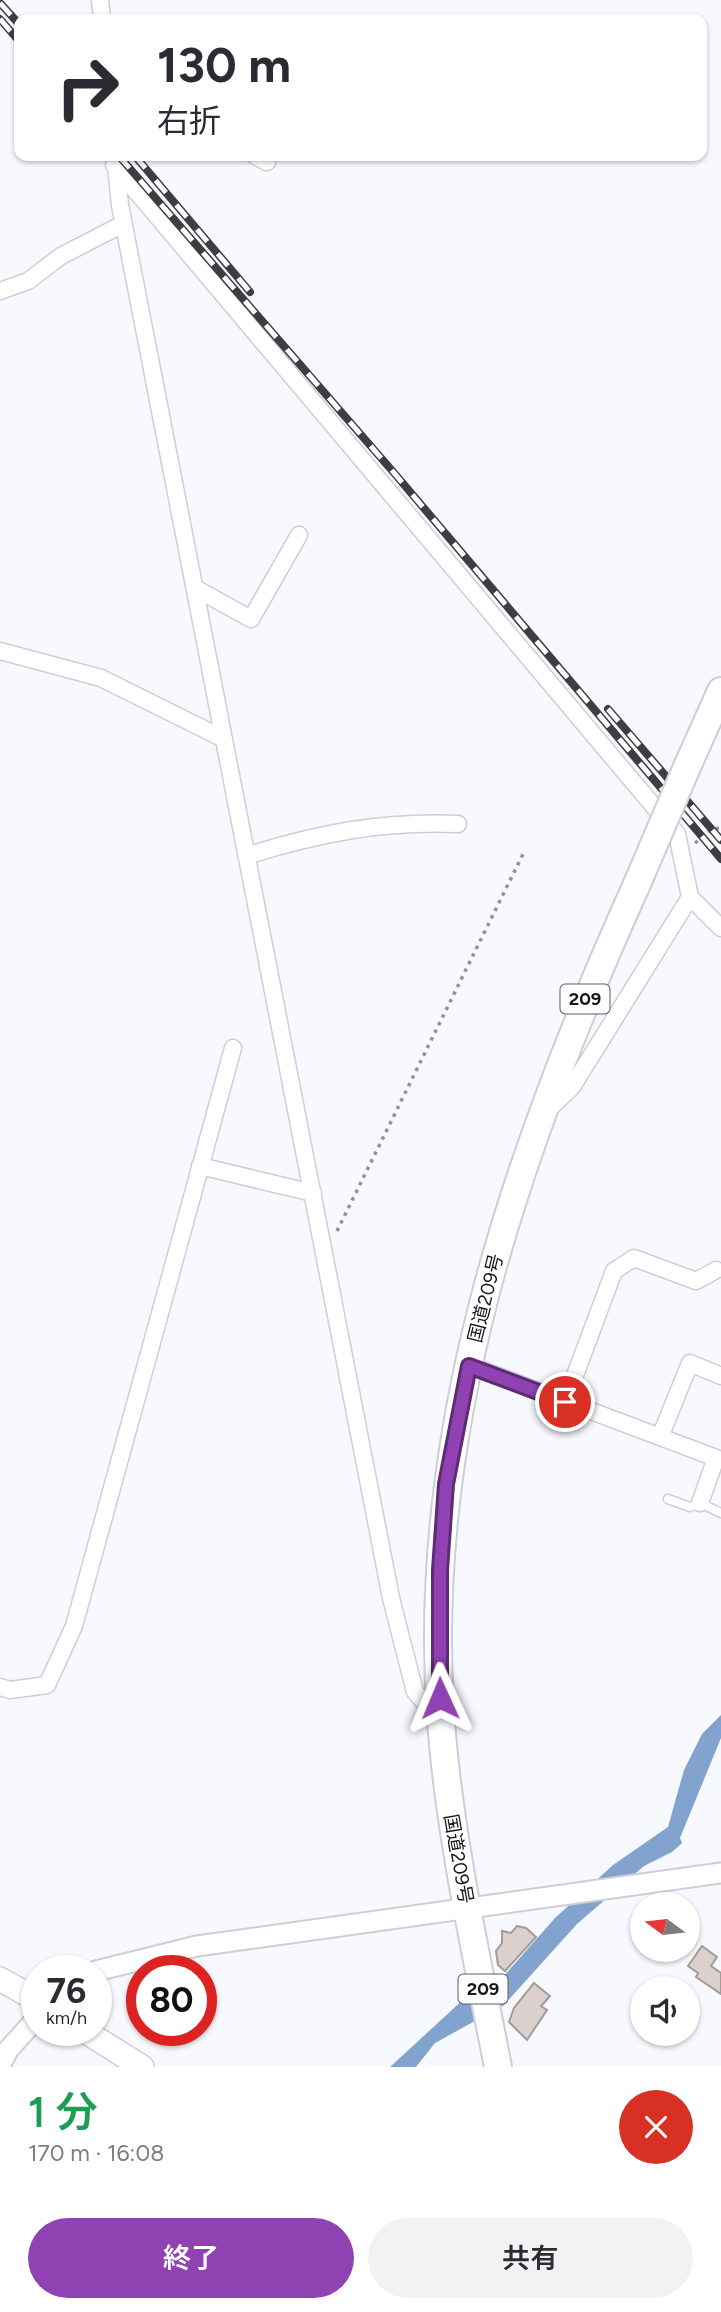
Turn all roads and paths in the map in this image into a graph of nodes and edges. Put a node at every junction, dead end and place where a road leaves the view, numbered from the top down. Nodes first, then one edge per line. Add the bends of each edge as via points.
1 (115, 161) edge
2 (123, 224) junction
3 (0, 291) edge
4 (299, 535) dead end
5 (195, 588) junction
6 (0, 651) edge
7 (721, 691) edge
8 (225, 739) junction
9 (458, 824) dead end
10 (721, 828) edge
11 (525, 850) dead end
12 (683, 854) junction
13 (246, 856) junction
14 (690, 897) junction
15 (721, 928) edge
16 (233, 1048) dead end
17 (540, 1118) junction
18 (200, 1166) junction
19 (313, 1193) junction
20 (325, 1255) junction
21 (716, 1270) dead end
22 (469, 1366) junction
23 (721, 1376) edge
24 (565, 1402) junction
25 (660, 1437) junction
26 (719, 1457) edge
27 (668, 1499) dead end
28 (700, 1503) junction
29 (721, 1513) edge
30 (0, 1687) edge
31 (441, 1721) junction
32 (721, 1873) edge
33 (468, 1910) junction
34 (112, 1967) edge
35 (0, 1979) edge
36 (21, 1991) edge
37 (21, 2036) edge
38 (109, 2046) edge
39 (0, 2066) edge
40 (142, 2067) edge
41 (498, 2067) edge

1 - 2 street
1 - 12 street via 677,834
2 - 3 street via 61,256 28,281
2 - 5 street
4 - 5 street via 251,619
5 - 8 street
6 - 8 street via 101,678
7 - 17 highway, 国道209号 / 209, bridge via 587,994
8 - 13 street
9 - 13 street via 361,826
10 - 12 path via 712,829
11 - 20 path
12 - 14 street
13 - 19 street
14 - 15 street
14 - 17 street via 572,1087
16 - 18 street
17 - 22 highway, 国道209号 / 209 via 510,1199
18 - 19 street
18 - 30 street via 74,1626 47,1685
19 - 20 street
20 - 31 street via 391,1598 415,1692
21 - 24 street via 696,1281 634,1258 614,1271
22 - 24 street
22 - 31 highway, 国道209号 / 209 via 446,1484 440,1570
23 - 25 street via 690,1363
24 - 25 street
25 - 26 street
26 - 28 street
27 - 28 lane via 691,1507
28 - 29 lane
31 - 33 highway, 国道209号 / 209
32 - 33 street
33 - 34 street via 197,1946
33 - 41 highway, 国道209号 / 209
35 - 36 main road
37 - 39 street
38 - 40 main road

